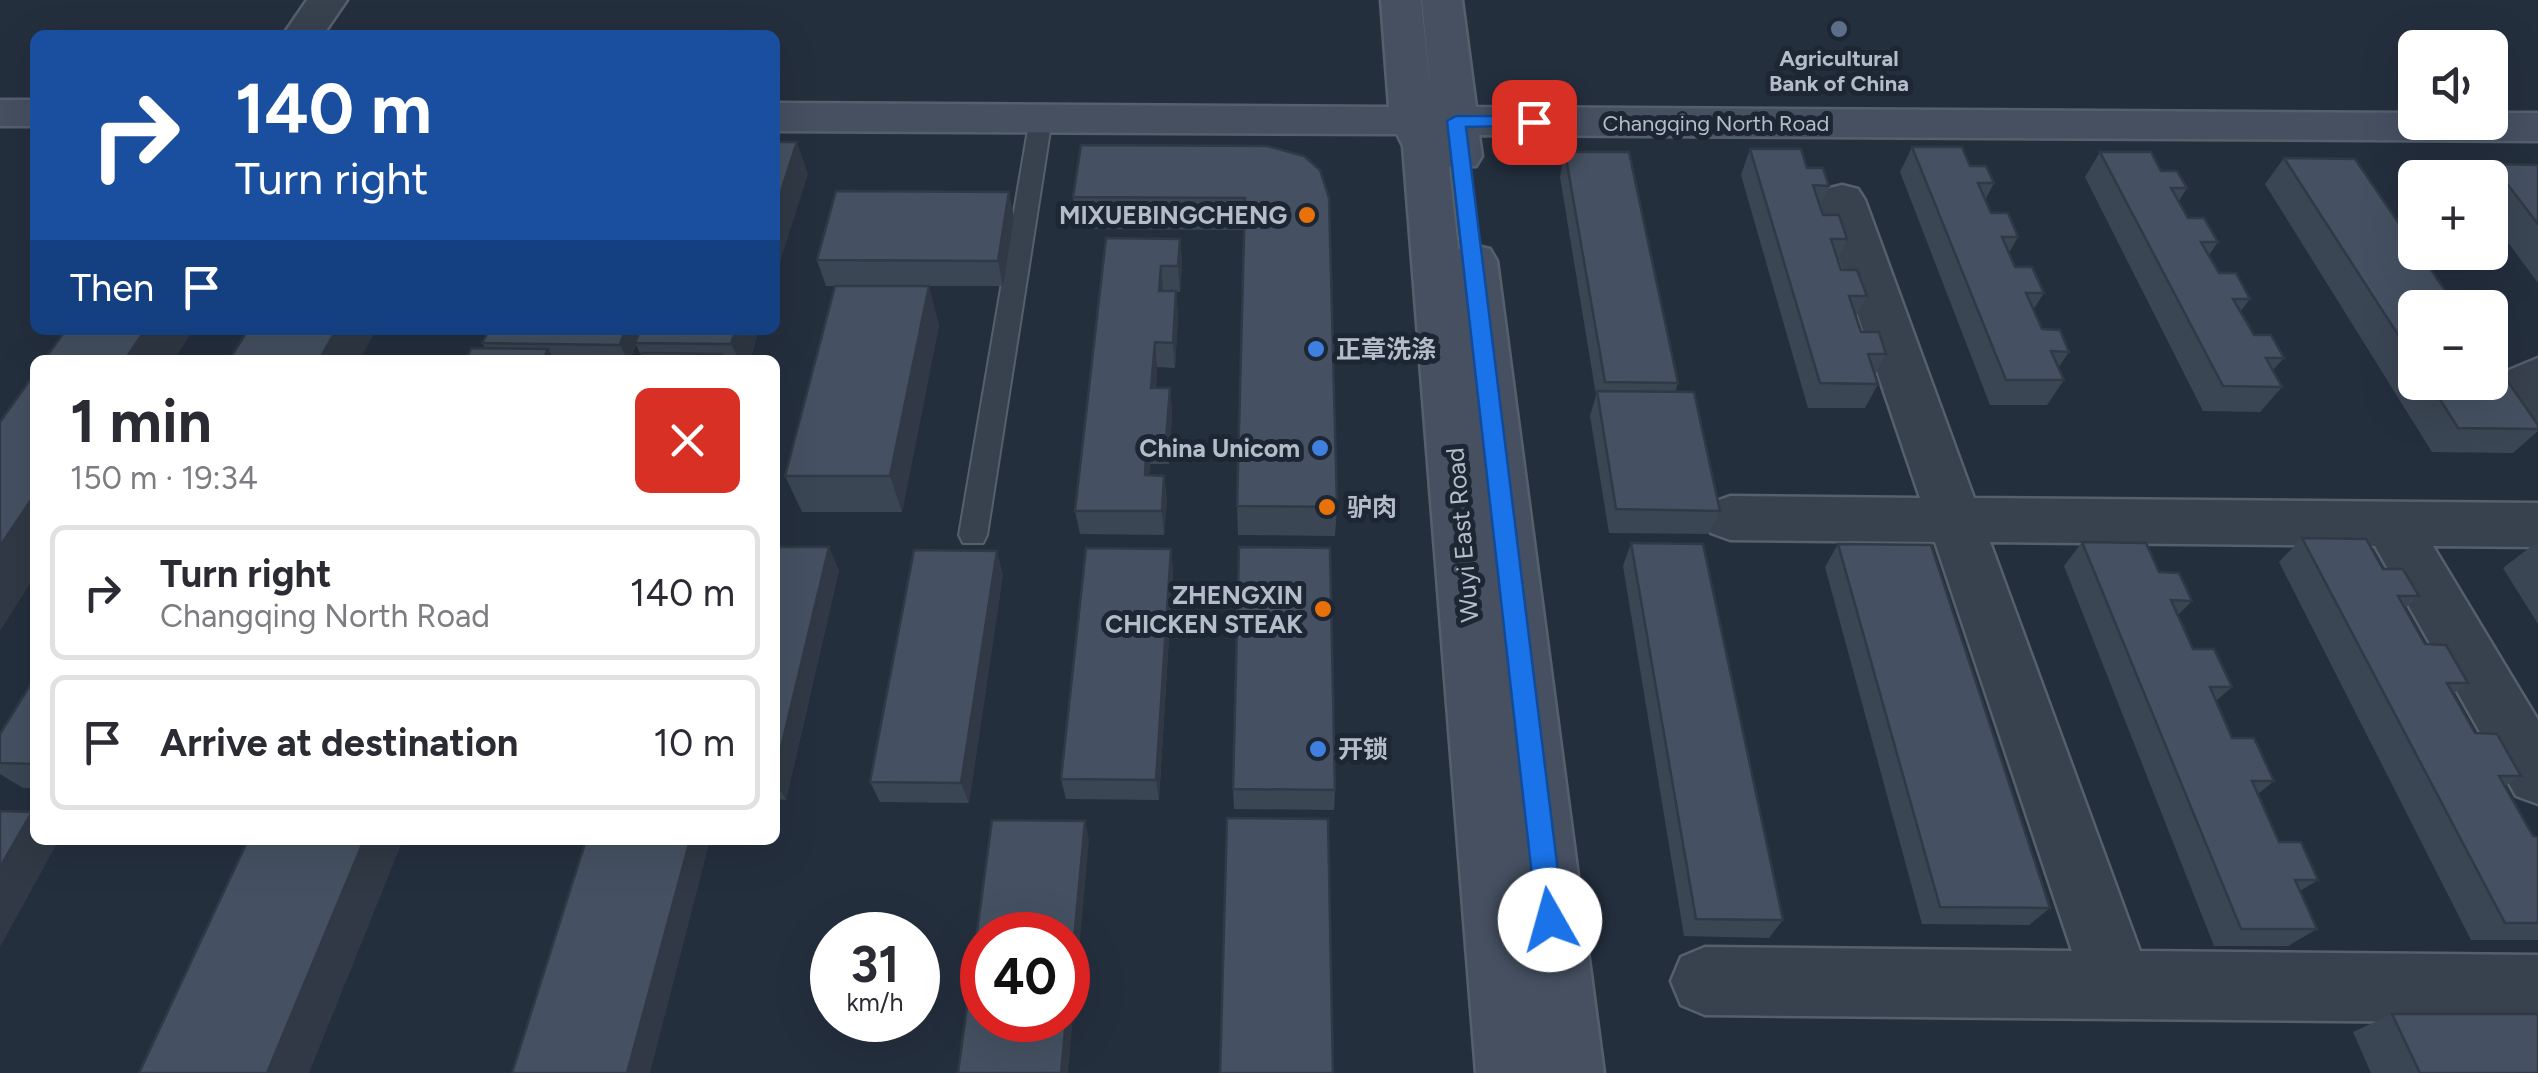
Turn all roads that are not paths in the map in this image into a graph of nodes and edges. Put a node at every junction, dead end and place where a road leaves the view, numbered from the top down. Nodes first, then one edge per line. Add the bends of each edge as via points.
1 (327, 0) edge
2 (1400, 0) edge
3 (1442, 0) edge
4 (306, 30) edge
5 (0, 76) edge
6 (30, 76) edge
7 (780, 80) edge
8 (2398, 89) edge
9 (2508, 89) edge
10 (2538, 90) edge
11 (1432, 102) junction
12 (0, 113) edge
13 (30, 113) edge
14 (780, 117) edge
15 (1041, 118) junction
16 (2538, 127) edge
17 (1842, 200) dead end
18 (2538, 377) edge
19 (2538, 408) edge
20 (1730, 518) dead end
21 (1956, 521) junction
22 (2392, 524) junction
23 (2538, 525) edge
24 (973, 534) dead end
25 (2538, 776) edge
26 (1705, 981) dead end
27 (2118, 985) junction
28 (2538, 989) edge
29 (1512, 1073) edge
30 (1569, 1073) edge

1 - 4 street
2 - 11 main road, Wuyi East Road
3 - 11 main road, Wuyi East Road
5 - 6 main road
7 - 11 main road, Changqing North Road
8 - 11 main road, Changqing North Road
9 - 10 main road
11 - 15 main road, Changqing North Road
11 - 16 main road, Changqing North Road
11 - 29 main road, Wuyi East Road via 1426,146
11 - 30 main road, Wuyi East Road
12 - 13 main road
14 - 15 main road, Changqing North Road
15 - 24 lane
17 - 21 street
18 - 19 street via 2528,383
20 - 21 street
21 - 22 street
21 - 27 street
22 - 23 street
22 - 25 street
26 - 27 street
27 - 28 street

